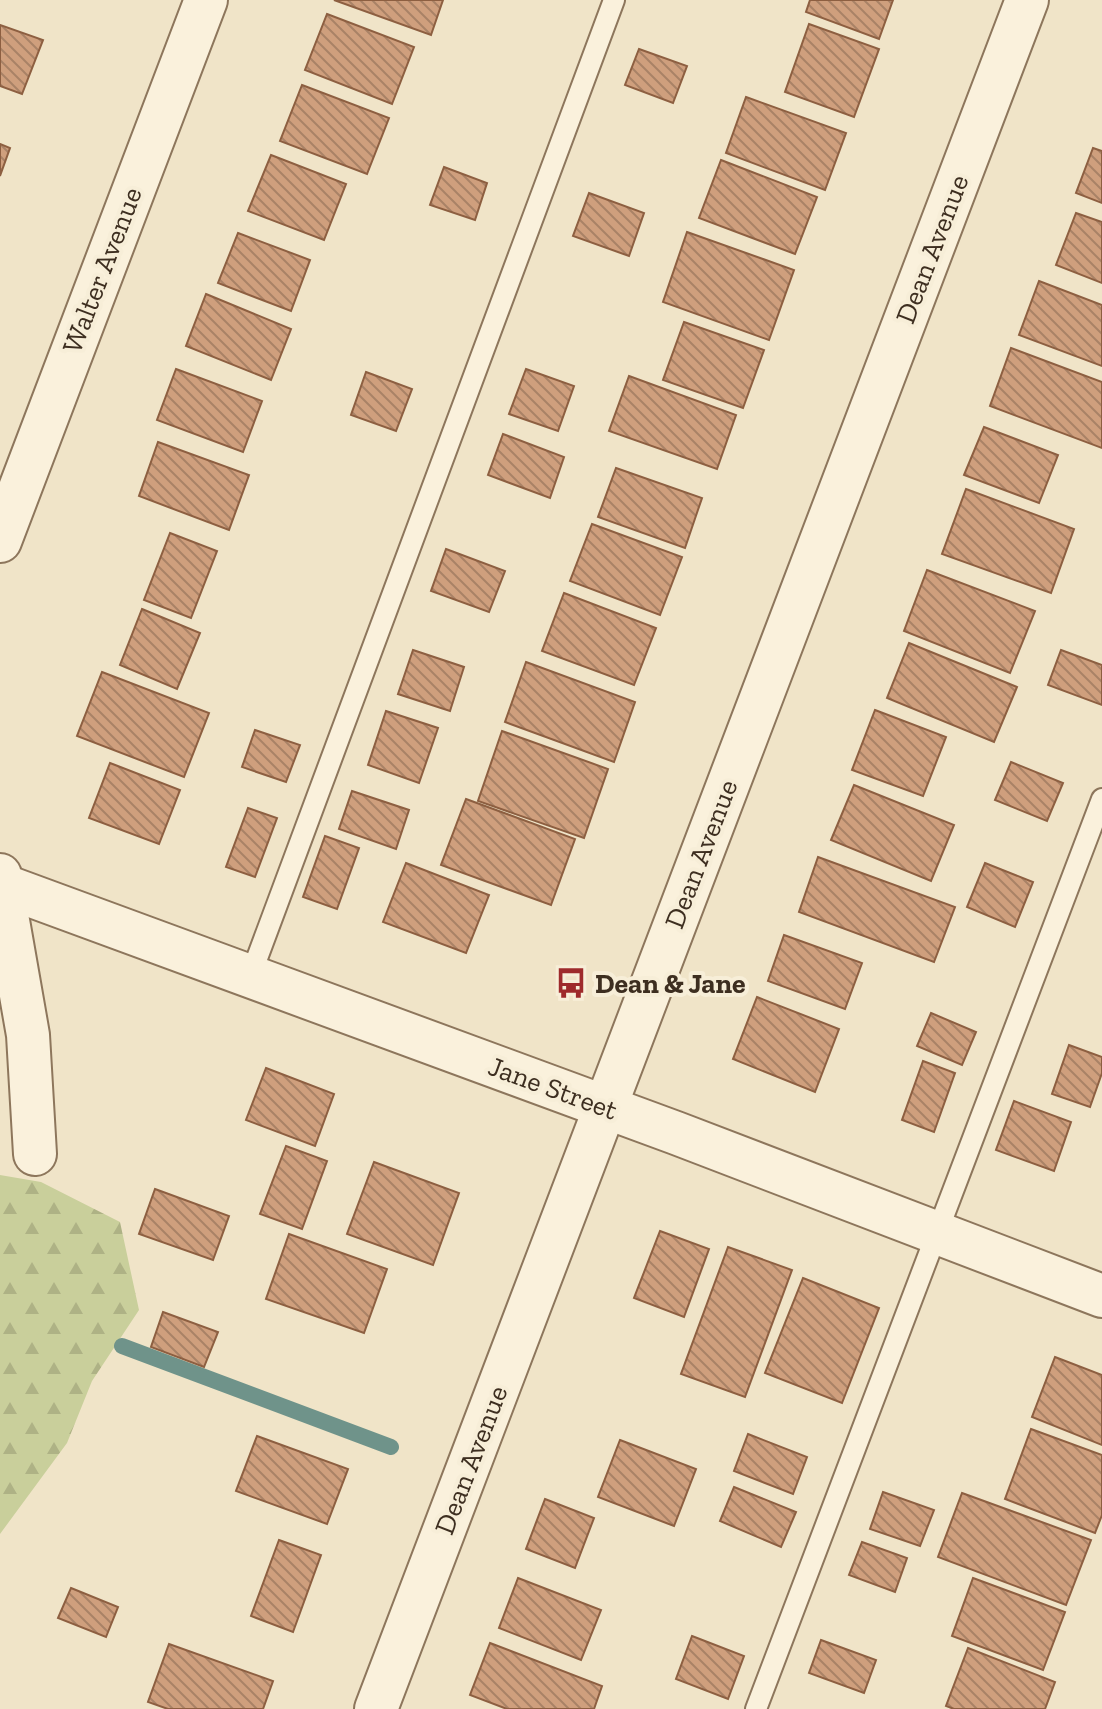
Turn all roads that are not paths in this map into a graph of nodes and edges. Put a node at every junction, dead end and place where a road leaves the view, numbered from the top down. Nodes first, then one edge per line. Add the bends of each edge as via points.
1 (206, 0) edge
2 (614, 0) edge
3 (1027, 0) edge
4 (0, 541) edge
5 (1102, 799) edge
6 (1, 880) edge
7 (250, 977) junction
8 (605, 1106) junction
9 (35, 1154) dead end
10 (936, 1232) junction
11 (1102, 1296) edge
12 (376, 1709) edge
13 (756, 1709) edge

1 - 4 street, Walter Avenue
2 - 7 lane
3 - 8 street, Dean Avenue
5 - 10 lane
6 - 7 street, Jane Street
6 - 9 street via 28,1035
7 - 8 street, Jane Street
8 - 10 street, Jane Street
8 - 12 street, Dean Avenue
10 - 11 street, Jane Street
10 - 13 lane

